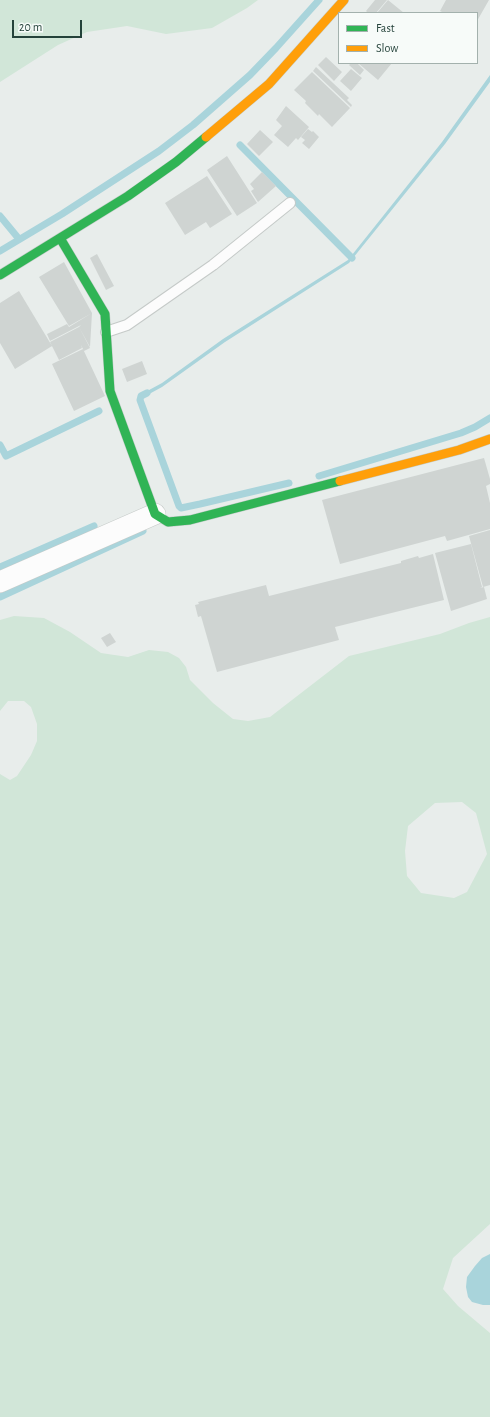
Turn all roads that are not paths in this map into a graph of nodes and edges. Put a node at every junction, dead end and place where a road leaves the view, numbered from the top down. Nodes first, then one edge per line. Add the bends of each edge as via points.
1 (344, 0) edge
2 (290, 203) dead end
3 (60, 238) junction
4 (0, 275) edge
5 (106, 332) junction
6 (490, 439) edge
7 (155, 514) junction
8 (0, 582) edge

1 - 3 street via 269,84 176,162 128,196
2 - 5 lane via 213,265 127,324
3 - 4 street
3 - 5 street via 105,314
5 - 7 street via 110,390
6 - 7 street via 459,450 190,520 168,522
7 - 8 street

